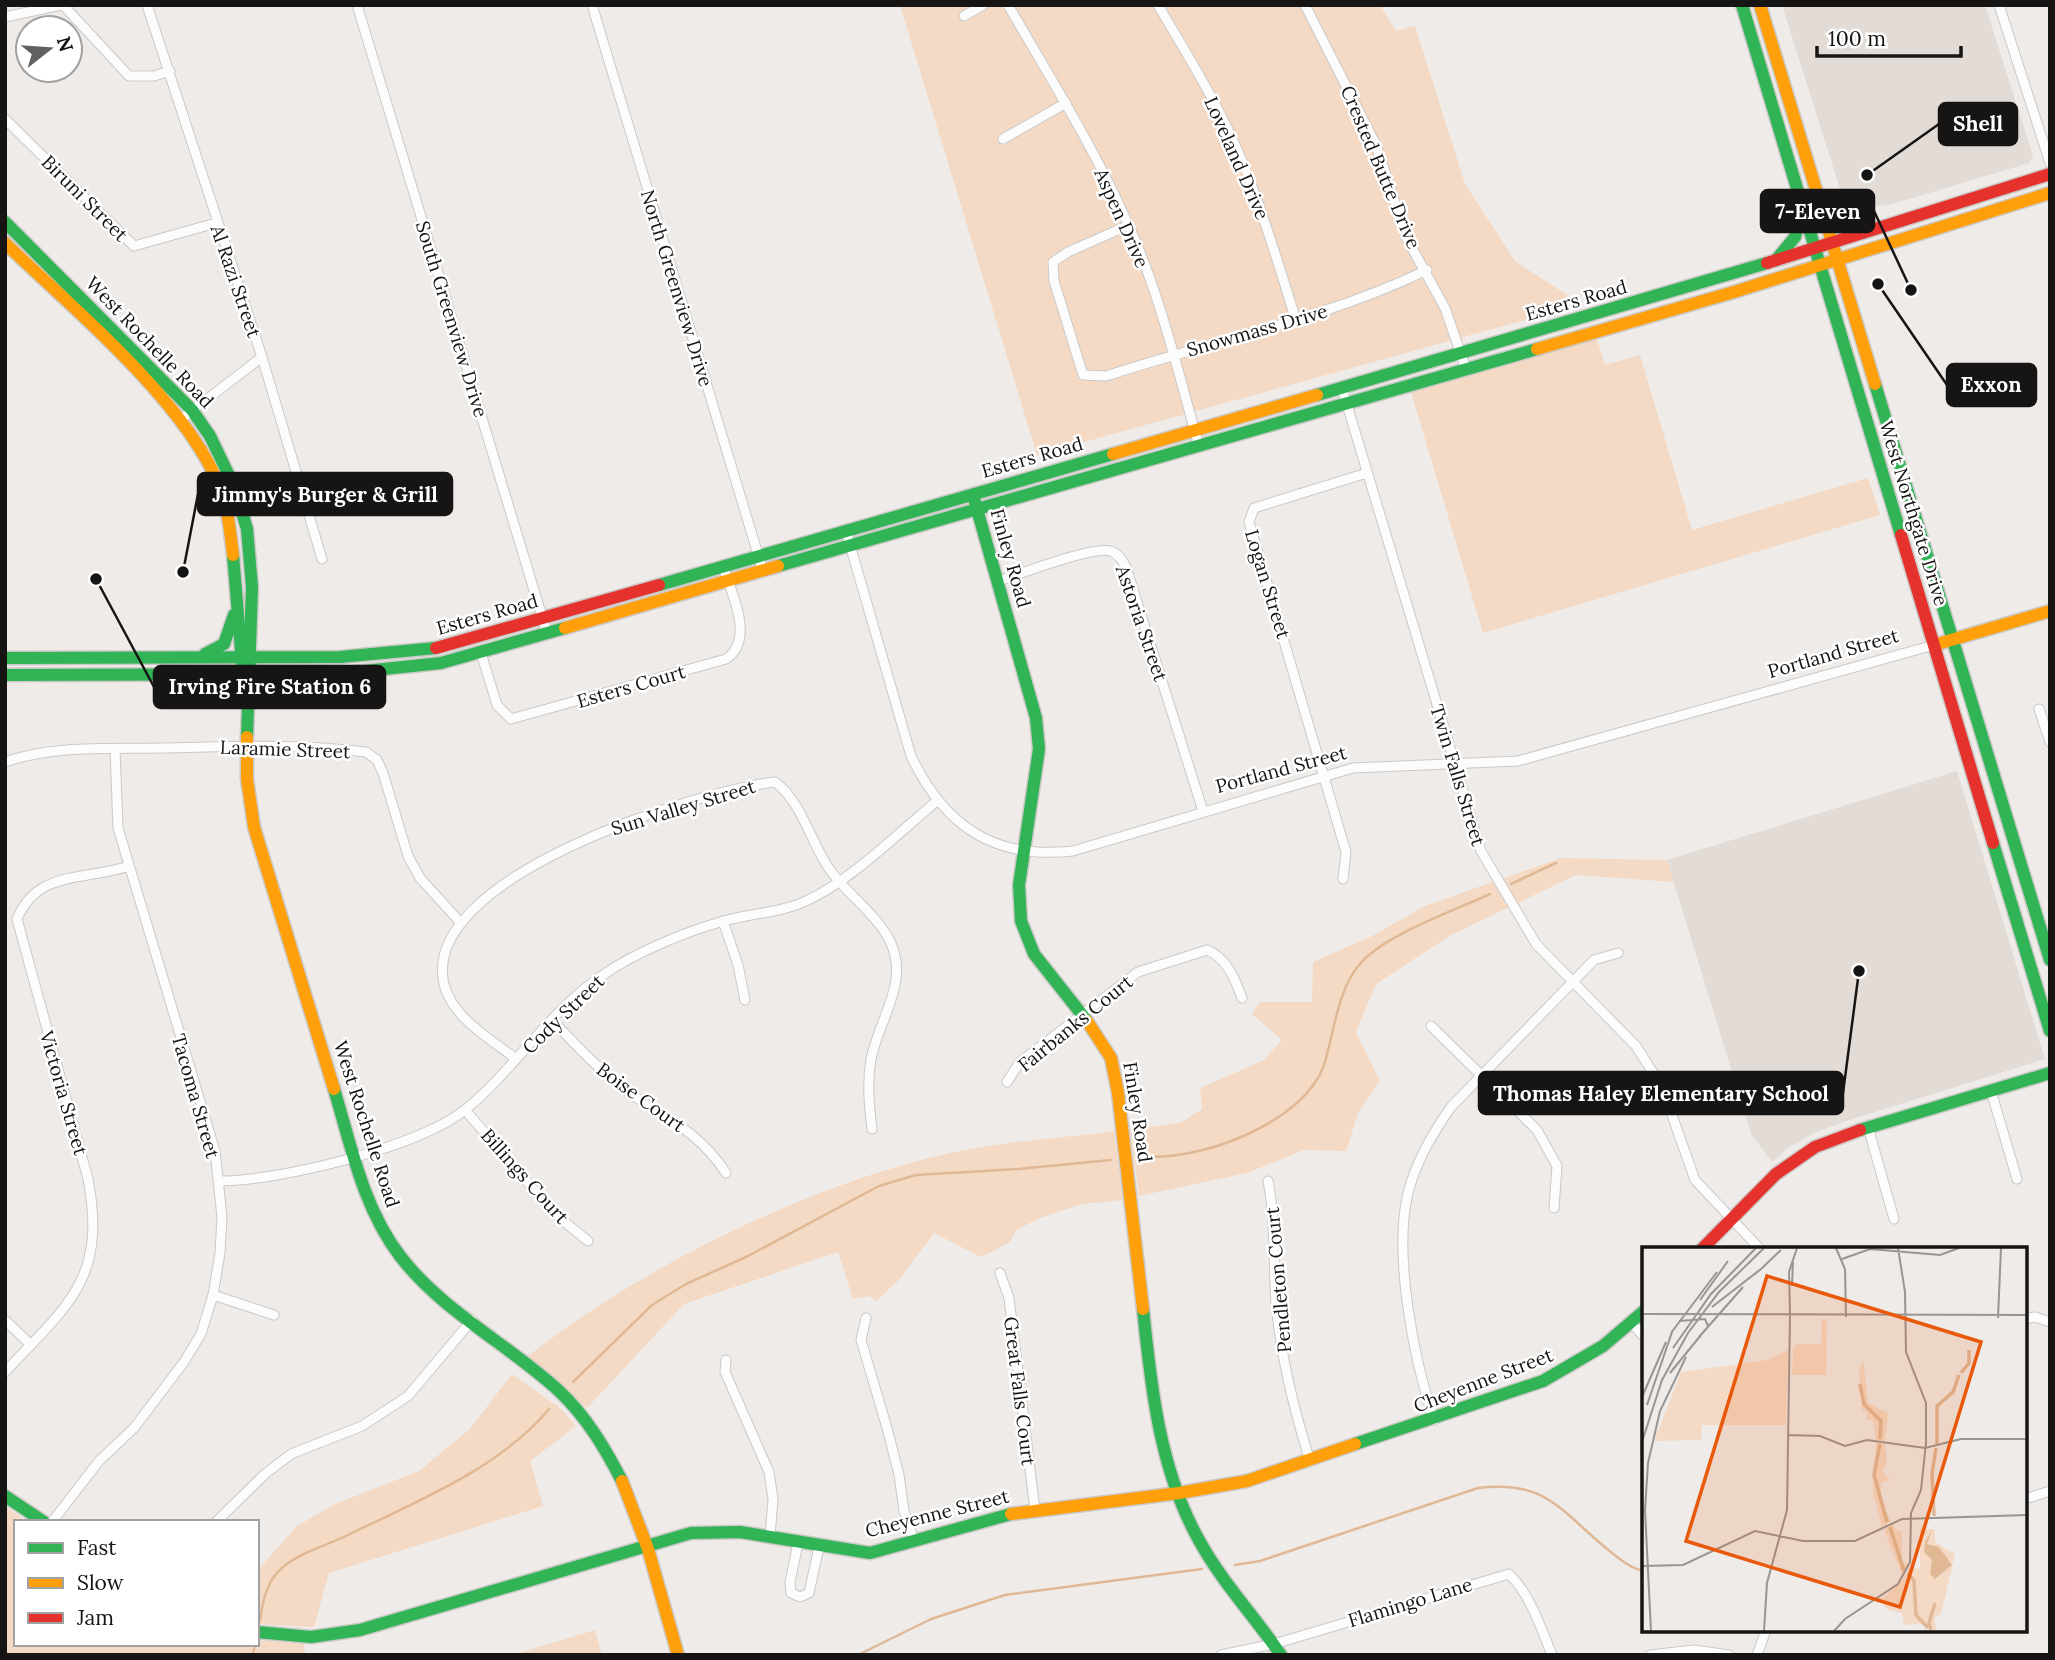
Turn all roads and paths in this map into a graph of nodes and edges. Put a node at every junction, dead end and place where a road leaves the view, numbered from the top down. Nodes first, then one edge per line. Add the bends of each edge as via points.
1 (62, 5) edge
2 (147, 5) edge
3 (358, 5) edge
4 (592, 5) edge
5 (983, 5) edge
6 (1008, 5) edge
7 (1158, 5) edge
8 (1305, 5) edge
9 (1742, 5) edge
10 (1760, 5) edge
11 (1999, 5) edge
12 (964, 16) dead end
13 (5, 17) edge
14 (170, 71) junction
15 (1782, 80) junction
16 (1765, 85) junction
17 (1066, 103) junction
18 (5, 119) edge
19 (1003, 139) dead end
20 (2050, 163) edge
21 (2050, 174) edge
22 (2050, 193) edge
23 (1820, 200) junction
24 (1802, 209) junction
25 (5, 222) edge
26 (216, 223) junction
27 (1129, 225) junction
28 (1880, 230) junction
29 (5, 243) edge
30 (1834, 243) junction
31 (1814, 250) junction
32 (1839, 258) junction
33 (1774, 262) junction
34 (1819, 264) junction
35 (1427, 270) junction
36 (1296, 320) junction
37 (1172, 354) junction
38 (1461, 354) junction
39 (262, 357) junction
40 (1466, 369) junction
41 (1342, 388) junction
42 (1346, 402) junction
43 (192, 410) junction
44 (180, 419) junction
45 (1195, 429) junction
46 (1199, 446) junction
47 (1896, 449) junction
48 (1878, 460) junction
49 (1367, 473) junction
50 (973, 495) junction
51 (978, 509) junction
52 (846, 531) junction
53 (851, 546) junction
54 (758, 557) junction
55 (322, 559) dead end
56 (723, 567) junction
57 (763, 571) junction
58 (728, 581) junction
59 (998, 581) junction
60 (236, 591) junction
61 (2050, 611) edge
62 (542, 618) junction
63 (547, 633) junction
64 (1954, 639) junction
65 (1934, 645) junction
66 (481, 653) junction
67 (200, 656) junction
68 (246, 656) junction
69 (107, 657) junction
70 (5, 658) edge
71 (106, 674) junction
72 (247, 674) junction
73 (5, 675) edge
74 (2039, 709) dead end
75 (2050, 742) edge
76 (247, 747) junction
77 (114, 749) junction
78 (5, 762) edge
79 (1454, 765) junction
80 (1325, 774) junction
81 (937, 801) junction
82 (2002, 803) junction
83 (1983, 809) junction
84 (1203, 811) junction
85 (1024, 851) junction
86 (129, 866) junction
87 (1343, 879) dead end
88 (839, 881) junction
89 (723, 921) junction
90 (461, 923) junction
91 (1618, 953) dead end
92 (2050, 960) edge
93 (1573, 982) junction
94 (1242, 998) dead end
95 (745, 1000) dead end
96 (1082, 1013) junction
97 (553, 1021) junction
98 (1431, 1026) dead end
99 (2050, 1031) edge
100 (516, 1059) junction
101 (2050, 1073) edge
102 (1484, 1076) junction
103 (1007, 1082) dead end
104 (1991, 1091) junction
105 (465, 1110) junction
106 (1868, 1127) junction
107 (872, 1129) dead end
108 (354, 1157) junction
109 (726, 1173) dead end
110 (2017, 1179) dead end
111 (219, 1181) junction
112 (1268, 1181) dead end
113 (1555, 1208) dead end
114 (1731, 1218) junction
115 (1894, 1219) dead end
116 (588, 1241) dead end
117 (1704, 1247) edge
118 (1758, 1247) edge
119 (1000, 1273) dead end
120 (213, 1295) junction
121 (1642, 1313) edge
122 (274, 1315) dead end
123 (866, 1318) dead end
124 (2027, 1319) edge
125 (5, 1320) edge
126 (472, 1320) junction
127 (2050, 1322) edge
128 (1632, 1323) junction
129 (1642, 1335) edge
130 (31, 1345) junction
131 (726, 1360) dead end
132 (5, 1372) edge
133 (1434, 1420) junction
134 (1310, 1461) junction
135 (2050, 1491) edge
136 (1179, 1493) junction
137 (5, 1496) edge
138 (2027, 1498) edge
139 (1035, 1510) junction
140 (41, 1520) edge
141 (54, 1520) edge
142 (218, 1520) edge
143 (770, 1537) junction
144 (914, 1541) junction
145 (797, 1543) junction
146 (645, 1546) junction
147 (820, 1547) junction
148 (259, 1632) edge
149 (1765, 1632) edge
150 (1277, 1649) edge
151 (1695, 1652) edge
152 (678, 1655) edge
153 (1221, 1655) edge
154 (1552, 1655) edge
155 (1650, 1655) edge
156 (1729, 1655) edge
157 (1757, 1655) edge

1 - 13 street
1 - 14 street via 129,76
2 - 14 street, Al Razi Street
3 - 62 street, South Greenview Drive
4 - 54 street, North Greenview Drive
5 - 12 street
6 - 17 street, Aspen Drive
7 - 36 street, Loveland Drive via 1237,150
8 - 35 street, Crested Butte Drive via 1376,145 1407,239
9 - 16 main road, West Northgate Drive
10 - 15 main road, West Northgate Drive
11 - 20 street
14 - 26 street, Al Razi Street
15 - 16 main road
15 - 23 main road, West Northgate Drive
16 - 24 main road, West Northgate Drive
17 - 19 street
17 - 27 street, Aspen Drive
18 - 26 street, Biruni Street via 134,246
21 - 28 main road, Esters Road
22 - 32 main road, Esters Road
23 - 28 main road via 1854,226
23 - 30 main road, West Northgate Drive
24 - 31 main road, West Northgate Drive
24 - 33 main road via 1794,239
25 - 43 main road, West Rochelle Road
26 - 39 street, Al Razi Street
27 - 37 street, Aspen Drive
27 - 37 street, Snowmass Drive via 1053,262 1054,281 1083,375 1106,376
28 - 30 main road, Esters Road
29 - 44 main road, West Rochelle Road
30 - 31 main road, Esters Road
30 - 32 main road, West Northgate Drive
31 - 33 main road, Esters Road
31 - 34 main road, West Northgate Drive
32 - 34 main road, Esters Road
32 - 47 main road, West Northgate Drive
33 - 38 main road, Esters Road
34 - 40 main road, Esters Road
34 - 48 main road, West Northgate Drive
35 - 36 street, Snowmass Drive via 1375,295
35 - 38 street, Crested Butte Drive
36 - 37 street, Snowmass Drive
37 - 45 street, Aspen Drive
38 - 40 street, Crested Butte Drive
38 - 41 main road, Esters Road
39 - 43 street
39 - 55 street, Al Razi Street
40 - 42 main road, Esters Road
41 - 42 street, Twin Falls Street
41 - 45 main road, Esters Road
42 - 46 main road, Esters Road
42 - 49 street, Twin Falls Street
43 - 44 street
43 - 68 main road, West Rochelle Road via 225,464 247,528 252,587
44 - 60 main road, West Rochelle Road via 202,452 224,500 235,555
45 - 46 street, Aspen Drive
45 - 50 main road, Esters Road
46 - 51 main road, Esters Road
47 - 48 main road
47 - 64 main road, West Northgate Drive
48 - 65 main road, West Northgate Drive
49 - 79 street, Twin Falls Street
49 - 80 street, Logan Street via 1250,512 1249,522
50 - 51 main road, Finley Road
50 - 52 main road, Esters Road
51 - 53 main road, Esters Road
51 - 59 main road, Finley Road
52 - 53 street, Portland Street
52 - 54 main road, Esters Road
53 - 57 main road, Esters Road
53 - 81 street, Portland Street via 911,756
54 - 56 main road, Esters Road
54 - 57 street, North Greenview Drive
56 - 58 street, Esters Court
56 - 62 main road, Esters Road
57 - 58 main road, Esters Road
58 - 63 main road, Esters Road
58 - 66 street, Esters Court via 742,634 734,654 726,659 511,719 497,705
59 - 84 street, Astoria Street via 1094,551 1112,551 1121,558
59 - 85 main road, Finley Road via 1036,718 1039,749
60 - 67 main road via 234,616 224,644
60 - 68 main road, West Rochelle Road
61 - 64 main road, Portland Street
62 - 63 street, South Greenview Drive
62 - 68 main road, Esters Road via 395,656
63 - 66 main road, Esters Road
64 - 65 main road, Portland Street
64 - 82 main road, West Northgate Drive
65 - 79 street, Portland Street via 1518,761
65 - 83 main road, West Northgate Drive
66 - 72 main road, Esters Road via 381,672
67 - 68 main road, Esters Road
67 - 69 main road, Esters Road
68 - 72 main road, West Rochelle Road
69 - 70 main road, Esters Road
69 - 71 main road
71 - 72 main road, Esters Road
71 - 73 main road, Esters Road
72 - 76 main road, West Rochelle Road
74 - 75 street
76 - 77 street, Laramie Street
76 - 90 street, Laramie Street via 344,749 366,752 377,760 408,856 420,878
76 - 108 main road, West Rochelle Road via 254,827
77 - 78 street, Laramie Street via 43,753
77 - 86 street, Tacoma Street via 118,828
79 - 80 street, Portland Street via 1353,768
79 - 93 street, Twin Falls Street via 1481,851 1536,944
80 - 84 street, Portland Street
80 - 87 street via 1346,852
81 - 85 street, Portland Street via 975,834
81 - 88 street, Cody Street
82 - 83 main road
82 - 92 main road, West Northgate Drive
83 - 99 main road, West Northgate Drive
84 - 85 street, Portland Street via 1073,851
85 - 96 main road, Finley Road via 1019,907 1028,944
86 - 111 street, Tacoma Street via 215,1151
86 - 130 street, Victoria Street via 105,875 53,881 23,903 17,919 95,1214 94,1245 78,1289 65,1310
88 - 89 street, Cody Street via 796,904
88 - 90 street, Sun Valley Street via 813,844 792,797 775,782 617,824 529,867
88 - 107 street via 890,941 898,972 867,1089
89 - 95 street
89 - 97 street, Cody Street via 601,975
90 - 100 street, Sun Valley Street via 447,944 443,964 450,999 461,1015
91 - 93 street via 1594,960
93 - 102 street
93 - 114 street, Twin Falls Street via 1650,1064 1669,1103 1695,1180
94 - 96 street, Fairbanks Court via 1234,977 1217,954 1207,950 1138,972
96 - 103 street, Fairbanks Court via 1020,1062
96 - 136 main road, Finley Road via 1111,1058 1149,1362 1160,1426
97 - 100 street, Cody Street
97 - 109 street, Boise Court via 621,1086 711,1150
98 - 102 street
100 - 105 street, Cody Street
101 - 104 main road
102 - 113 street via 1537,1130 1557,1166
102 - 133 street via 1451,1107 1435,1130 1408,1195 1403,1240 1416,1361
104 - 106 main road
104 - 110 street
105 - 108 street, Cody Street via 433,1128
105 - 116 street, Billings Court via 556,1215
106 - 114 main road via 1799,1157
106 - 115 street
108 - 111 street, Cody Street via 287,1175
108 - 126 main road, West Rochelle Road via 384,1235 408,1266
111 - 120 street, Tacoma Street via 220,1254
112 - 134 street, Pendleton Court via 1276,1305 1287,1375
114 - 117 main road
114 - 118 street, Twin Falls Street
119 - 139 street, Great Falls Court via 1009,1298
120 - 122 street
120 - 141 street, Tacoma Street via 201,1334 161,1395 99,1461
121 - 128 main road, Cheyenne Street
123 - 144 street via 861,1340
124 - 127 street
125 - 130 street
126 - 142 street via 408,1396 362,1426 291,1454
126 - 146 main road, West Rochelle Road via 560,1392 600,1439 622,1481
128 - 129 street
128 - 133 main road, Cheyenne Street via 1544,1381
130 - 132 street, Victoria Street
131 - 143 street via 725,1371 769,1472 773,1499
133 - 134 main road, Cheyenne Street
134 - 136 main road, Cheyenne Street via 1247,1480
135 - 138 street
136 - 139 main road, Cheyenne Street
136 - 150 main road, Finley Road via 1192,1528 1212,1560
137 - 140 main road
139 - 144 main road, Cheyenne Street via 995,1516
143 - 145 main road, Cheyenne Street
143 - 146 main road, Cheyenne Street via 716,1530
144 - 147 main road, Cheyenne Street via 870,1553
145 - 147 main road, Cheyenne Street
145 - 147 street via 790,1581 791,1593 800,1597 809,1592
146 - 148 main road, Cheyenne Street via 360,1630 311,1637
146 - 152 main road, West Rochelle Road
149 - 157 street
150 - 153 street, Flamingo Lane
150 - 154 street, Flamingo Lane via 1508,1574 1517,1582
151 - 155 street
151 - 156 street

